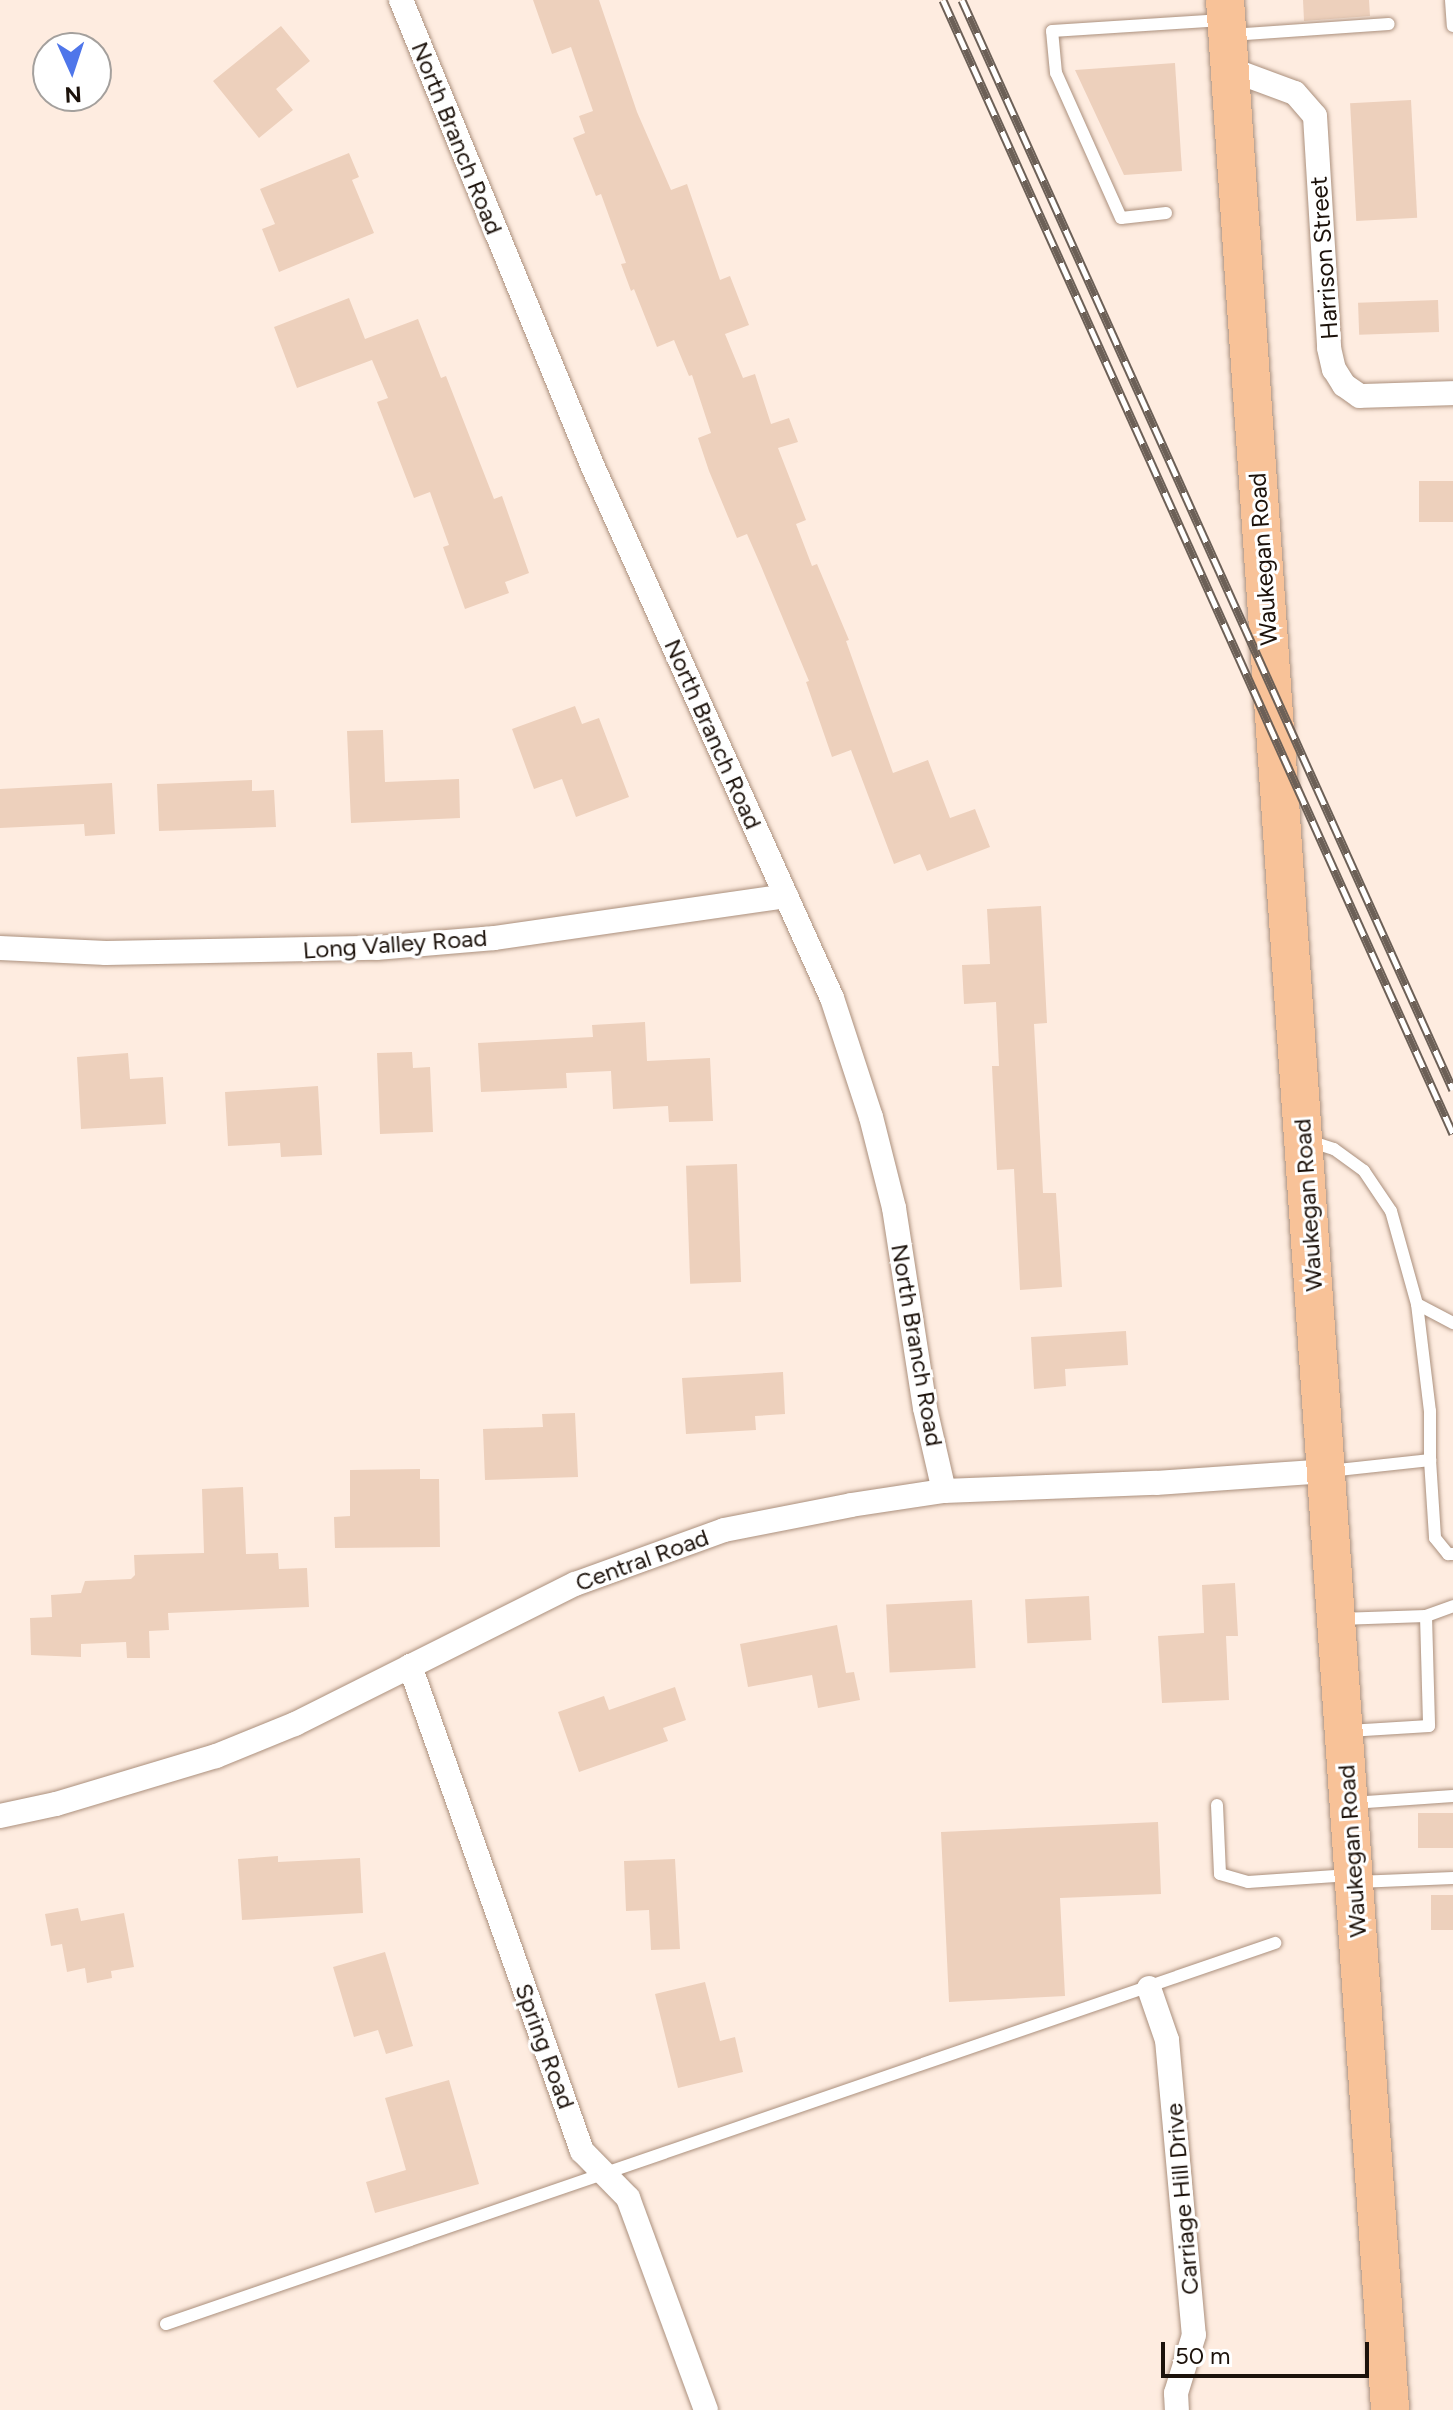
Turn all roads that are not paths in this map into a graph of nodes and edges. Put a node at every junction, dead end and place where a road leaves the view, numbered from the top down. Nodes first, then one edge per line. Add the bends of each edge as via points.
1 (401, 0) edge
2 (1451, 0) edge
3 (1389, 24) dead end
4 (1453, 26) edge
5 (1227, 31) edge
6 (1166, 213) dead end
7 (1453, 393) edge
8 (786, 896) junction
9 (0, 948) edge
10 (1304, 1139) junction
11 (1417, 1304) junction
12 (1453, 1323) edge
13 (1430, 1460) junction
14 (1326, 1471) junction
15 (944, 1491) junction
16 (1451, 1553) edge
17 (1453, 1606) edge
18 (1426, 1616) junction
19 (1336, 1620) junction
20 (410, 1666) junction
21 (1344, 1732) junction
22 (1453, 1796) edge
23 (1349, 1803) junction
24 (1217, 1805) dead end
25 (0, 1816) edge
26 (1354, 1878) junction
27 (1453, 1878) edge
28 (1275, 1943) dead end
29 (1149, 1988) junction
30 (605, 2173) junction
31 (166, 2324) dead end
32 (706, 2410) edge
33 (1177, 2410) edge
34 (1390, 2410) edge

1 - 8 street, North Branch Road via 593,467
2 - 4 lane
3 - 5 lane
5 - 6 lane via 1052,31 1056,73 1121,218
5 - 7 street, Harrison Street via 1315,116 1334,369 1360,396
5 - 10 main road, Waukegan Road
8 - 9 street, Long Valley Road via 495,938 376,948 106,953
8 - 15 street, North Branch Road via 832,998 871,1117 894,1208 925,1408
10 - 11 lane via 1334,1149 1364,1171 1375,1187 1391,1211
10 - 14 main road, Waukegan Road
11 - 12 lane
11 - 13 lane via 1430,1411
13 - 14 lane
13 - 16 lane via 1435,1538
14 - 15 street, Central Road
14 - 19 main road, Waukegan Road
15 - 20 street, Central Road via 724,1530 575,1584
17 - 18 lane
18 - 19 lane
18 - 21 lane via 1429,1726
19 - 21 main road, Waukegan Road
20 - 25 street, Central Road via 295,1724 216,1756
20 - 30 street, Spring Road via 582,2151
21 - 23 main road, Waukegan Road
22 - 23 lane
23 - 26 main road, Waukegan Road
24 - 26 lane via 1220,1874 1248,1882
26 - 27 lane
26 - 34 main road, Waukegan Road
28 - 29 lane
29 - 30 lane
29 - 33 street, Carriage Hill Drive via 1167,2040 1194,2335 1176,2393
30 - 31 lane
30 - 32 street, Spring Road via 628,2198

